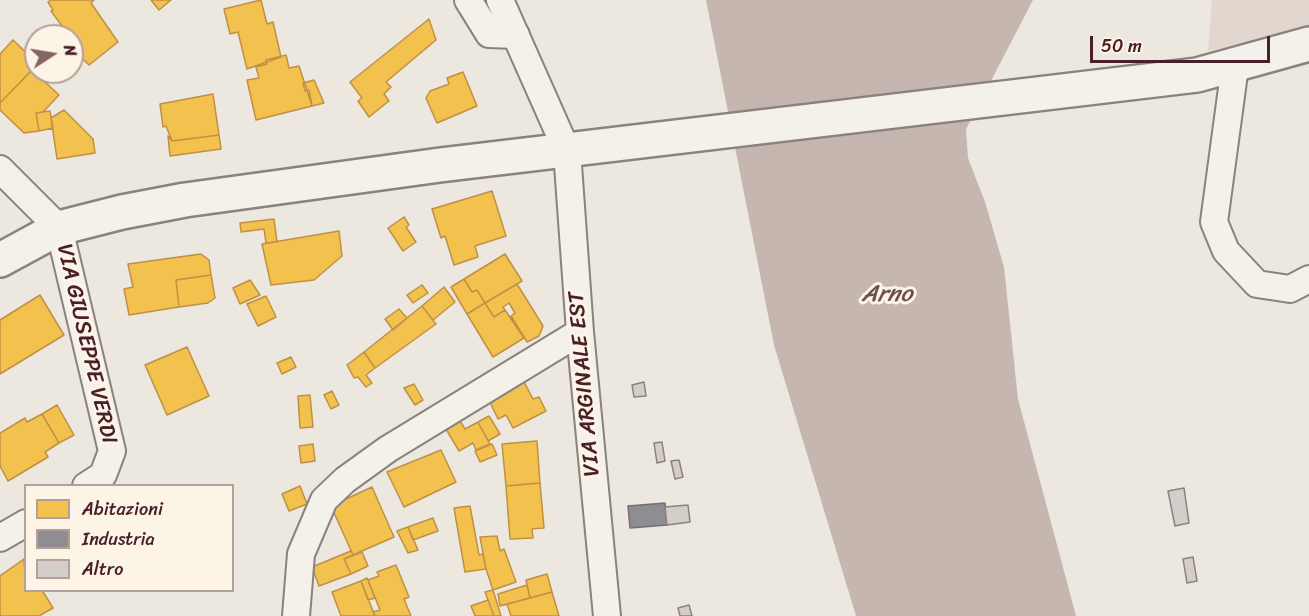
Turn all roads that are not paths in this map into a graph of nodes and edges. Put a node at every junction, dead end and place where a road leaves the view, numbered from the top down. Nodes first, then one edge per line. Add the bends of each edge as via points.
1 (468, 0) edge
2 (500, 0) edge
3 (516, 35) junction
4 (1309, 44) edge
5 (1234, 66) junction
6 (567, 151) junction
7 (0, 169) edge
8 (59, 228) junction
9 (0, 260) edge
10 (1309, 279) edge
11 (580, 332) junction
12 (89, 484) edge
13 (24, 524) edge
14 (0, 538) edge
15 (296, 616) edge
16 (607, 616) edge

1 - 3 street via 489,34
2 - 3 street, VIA ARGINALE EST
3 - 6 street, VIA ARGINALE EST
4 - 5 main road
5 - 6 main road via 1197,75
5 - 10 street via 1214,222 1226,251 1257,284 1290,289
6 - 8 main road via 185,200
6 - 11 street, VIA ARGINALE EST
7 - 8 street
8 - 9 main road
8 - 12 street, VIA GIUSEPPE VERDI via 112,451 103,475
11 - 15 street via 388,449 324,500 301,554
11 - 16 street, VIA ARGINALE EST
13 - 14 street

